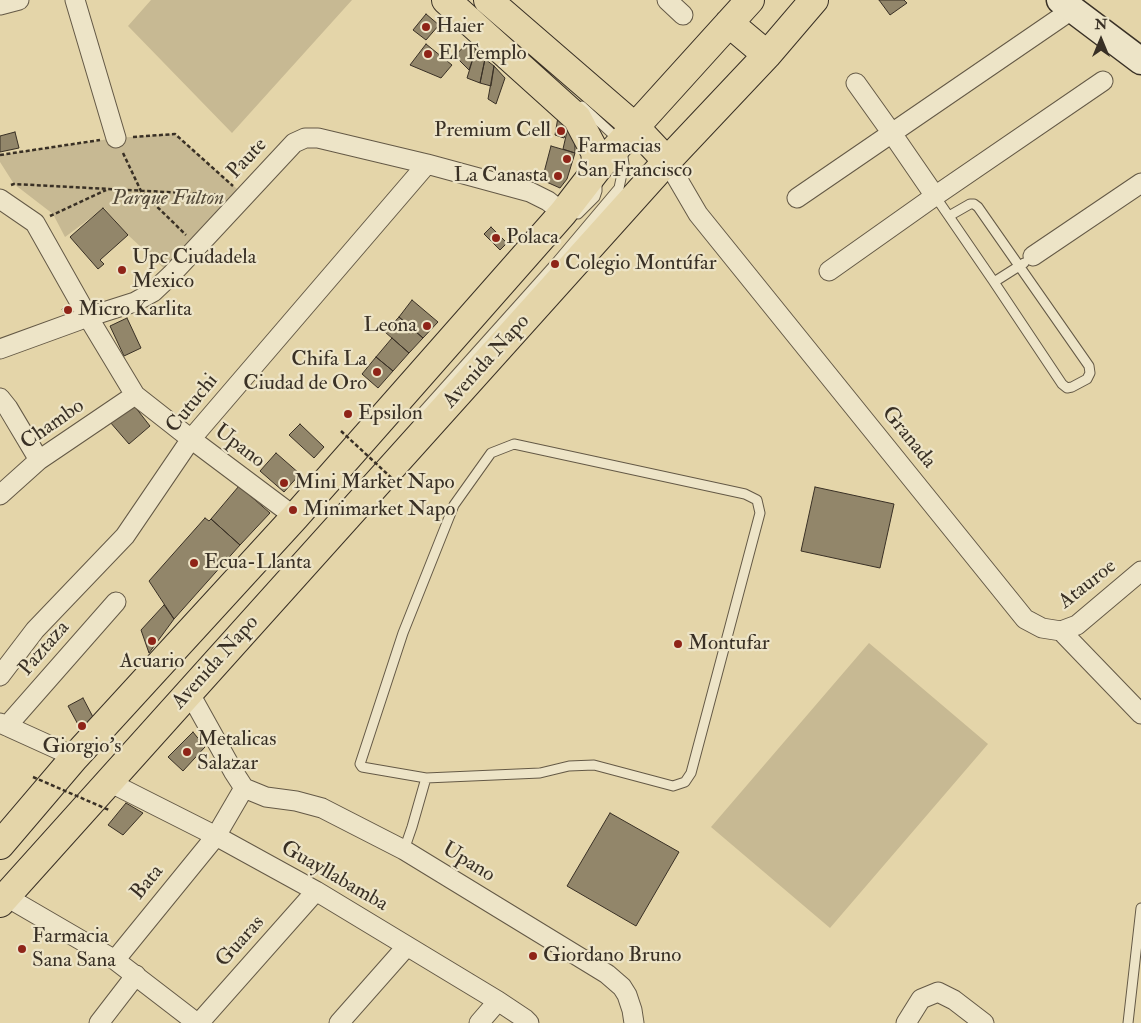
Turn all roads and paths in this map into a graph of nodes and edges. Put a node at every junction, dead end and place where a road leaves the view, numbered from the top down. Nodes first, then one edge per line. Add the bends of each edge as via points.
1 (19, 0) edge
2 (75, 0) edge
3 (446, 0) edge
4 (488, 0) edge
5 (667, 0) edge
6 (750, 0) edge
7 (814, 0) edge
8 (1067, 4) edge
9 (0, 5) edge
10 (683, 15) dead end
11 (729, 23) junction
12 (767, 55) junction
13 (1141, 61) edge
14 (1103, 81) dead end
15 (856, 83) dead end
16 (578, 103) dead end
17 (891, 132) junction
18 (628, 135) junction
19 (116, 138) junction
20 (0, 155) edge
21 (667, 161) junction
22 (427, 164) junction
23 (597, 169) junction
24 (1141, 183) edge
25 (107, 189) junction
26 (141, 191) junction
27 (4, 193) edge
28 (245, 196) junction
29 (935, 196) junction
30 (797, 198) dead end
31 (569, 215) junction
32 (949, 216) junction
33 (35, 223) junction
34 (197, 247) junction
35 (541, 252) dead end
36 (1026, 261) junction
37 (829, 271) dead end
38 (994, 282) junction
39 (502, 295) dead end
40 (88, 317) junction
41 (0, 349) edge
42 (135, 395) junction
43 (3, 407) edge
44 (412, 424) dead end
45 (341, 432) dead end
46 (191, 439) junction
47 (40, 460) junction
48 (397, 483) dead end
49 (0, 495) edge
50 (295, 517) junction
51 (1141, 571) edge
52 (116, 602) dead end
53 (1061, 632) junction
54 (0, 676) edge
55 (189, 692) junction
56 (1141, 714) edge
57 (4, 725) edge
58 (75, 757) junction
59 (33, 777) dead end
60 (426, 778) junction
61 (109, 782) junction
62 (244, 788) junction
63 (109, 810) dead end
64 (216, 836) junction
65 (0, 845) edge
66 (404, 850) junction
67 (316, 891) junction
68 (3, 900) edge
69 (1141, 908) edge
70 (407, 946) junction
71 (115, 960) junction
72 (136, 975) junction
73 (498, 1001) junction
74 (99, 1023) edge
75 (198, 1023) edge
76 (339, 1023) edge
77 (479, 1023) edge
78 (529, 1023) edge
79 (634, 1023) edge
80 (906, 1023) edge
81 (984, 1023) edge
82 (1128, 1023) edge

1 - 9 street
2 - 19 street
3 - 23 main road via 577,118 595,152
4 - 18 main road
5 - 10 street
6 - 11 main road, Avenida Napo
7 - 12 main road, Avenida Napo
8 - 13 main road
8 - 17 street
11 - 12 main road
11 - 18 main road, Avenida Napo
12 - 21 main road, Avenida Napo
14 - 29 street
15 - 17 street
16 - 18 lane
17 - 29 street
17 - 30 street
18 - 21 main road
18 - 23 main road, Avenida Napo
18 - 44 lane via 619,188
19 - 20 path
19 - 26 path
19 - 28 path via 175,134
21 - 53 street, Granada via 698,214 1025,619 1042,628
21 - 55 main road, Avenida Napo
22 - 28 street, Paute via 318,138 305,138 294,143
22 - 31 street, Paute via 530,192
22 - 46 street, Cutuchi
23 - 31 main road, Avenida Napo
24 - 36 street
25 - 26 path
25 - 27 path via 14,184
25 - 33 path
26 - 28 path
26 - 34 path
27 - 33 street, Upano
28 - 34 street, Paute
29 - 32 lane
29 - 37 street
31 - 50 main road, Avenida Napo
32 - 36 lane via 974,204
32 - 38 lane
33 - 40 street, Upano
34 - 40 street, Paute via 153,292 135,302
35 - 39 lane
36 - 38 lane
36 - 38 lane via 1089,366 1088,379 1067,388 1062,384
40 - 41 street, Paute
40 - 42 street, Upano
42 - 46 street, Upano
42 - 47 street, Chambo
43 - 47 street
45 - 48 path, bridge
46 - 50 street, Upano
46 - 54 street, Cutuchi via 125,536 35,630
47 - 49 street, Chambo
50 - 58 main road, Avenida Napo
51 - 53 street, Atauroe via 1077,625
52 - 57 street, Paztaza
53 - 56 street
55 - 61 main road, Avenida Napo
55 - 62 street
57 - 58 street
58 - 65 main road, Avenida Napo
59 - 63 path, bridge
60 - 60 lane via 507,776 594,765 673,786 685,782 691,773 760,513 757,500 745,494 514,444 491,453 454,505 403,633 360,764 365,768
60 - 66 lane
61 - 64 street, Guayllabamba
61 - 68 main road, Avenida Napo
62 - 64 street, Bata
62 - 66 street, Upano via 266,797 296,800 322,808
64 - 67 street, Guayllabamba
64 - 71 street, Bata
66 - 79 street, Upano via 607,974 627,995
67 - 70 street, Guayllabamba
67 - 75 street, Guaras
68 - 71 street
69 - 82 lane
70 - 73 street, Guayllabamba
70 - 76 street
71 - 72 street
72 - 74 street
72 - 75 street
73 - 77 street
73 - 78 street, Guayllabamba
80 - 81 street via 921,998 938,992

